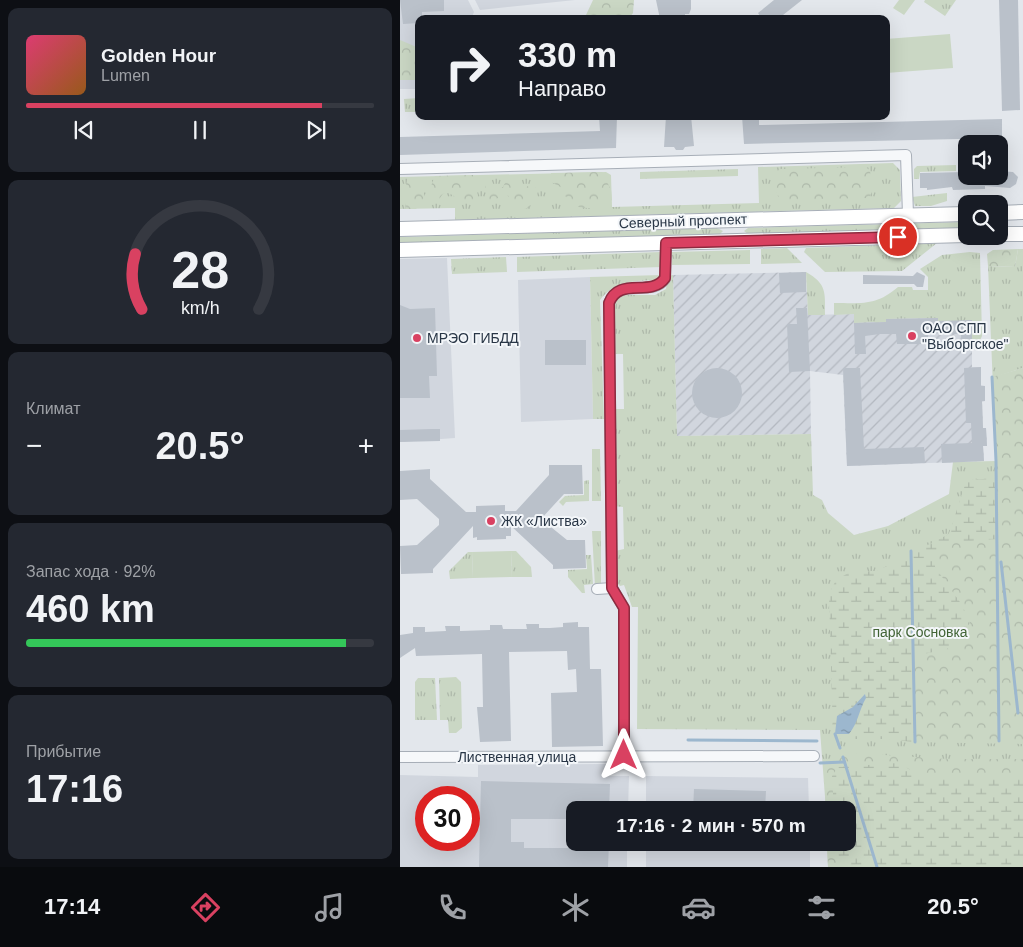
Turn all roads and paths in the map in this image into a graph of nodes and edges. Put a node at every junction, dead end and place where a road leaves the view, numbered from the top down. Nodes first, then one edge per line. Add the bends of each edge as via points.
1 (400, 169) edge
2 (1023, 212) edge
3 (1008, 213) edge
4 (958, 214) edge
5 (908, 215) junction
6 (400, 229) edge
7 (1008, 234) edge
8 (1023, 234) edge
9 (958, 235) edge
10 (666, 243) junction
11 (400, 250) edge
12 (612, 588) junction
13 (596, 589) dead end
14 (624, 755) junction
15 (814, 756) dead end
16 (400, 757) edge

1 - 5 street via 906,155
2 - 3 main road
4 - 5 main road, Северный проспект
5 - 6 main road, Северный проспект
7 - 8 main road
9 - 10 main road, Северный проспект
10 - 11 main road, Северный проспект
10 - 12 street via 662,283 623,288 609,303
12 - 13 street
12 - 14 street via 624,608
14 - 15 street, Лиственная улица
14 - 16 street, Лиственная улица

